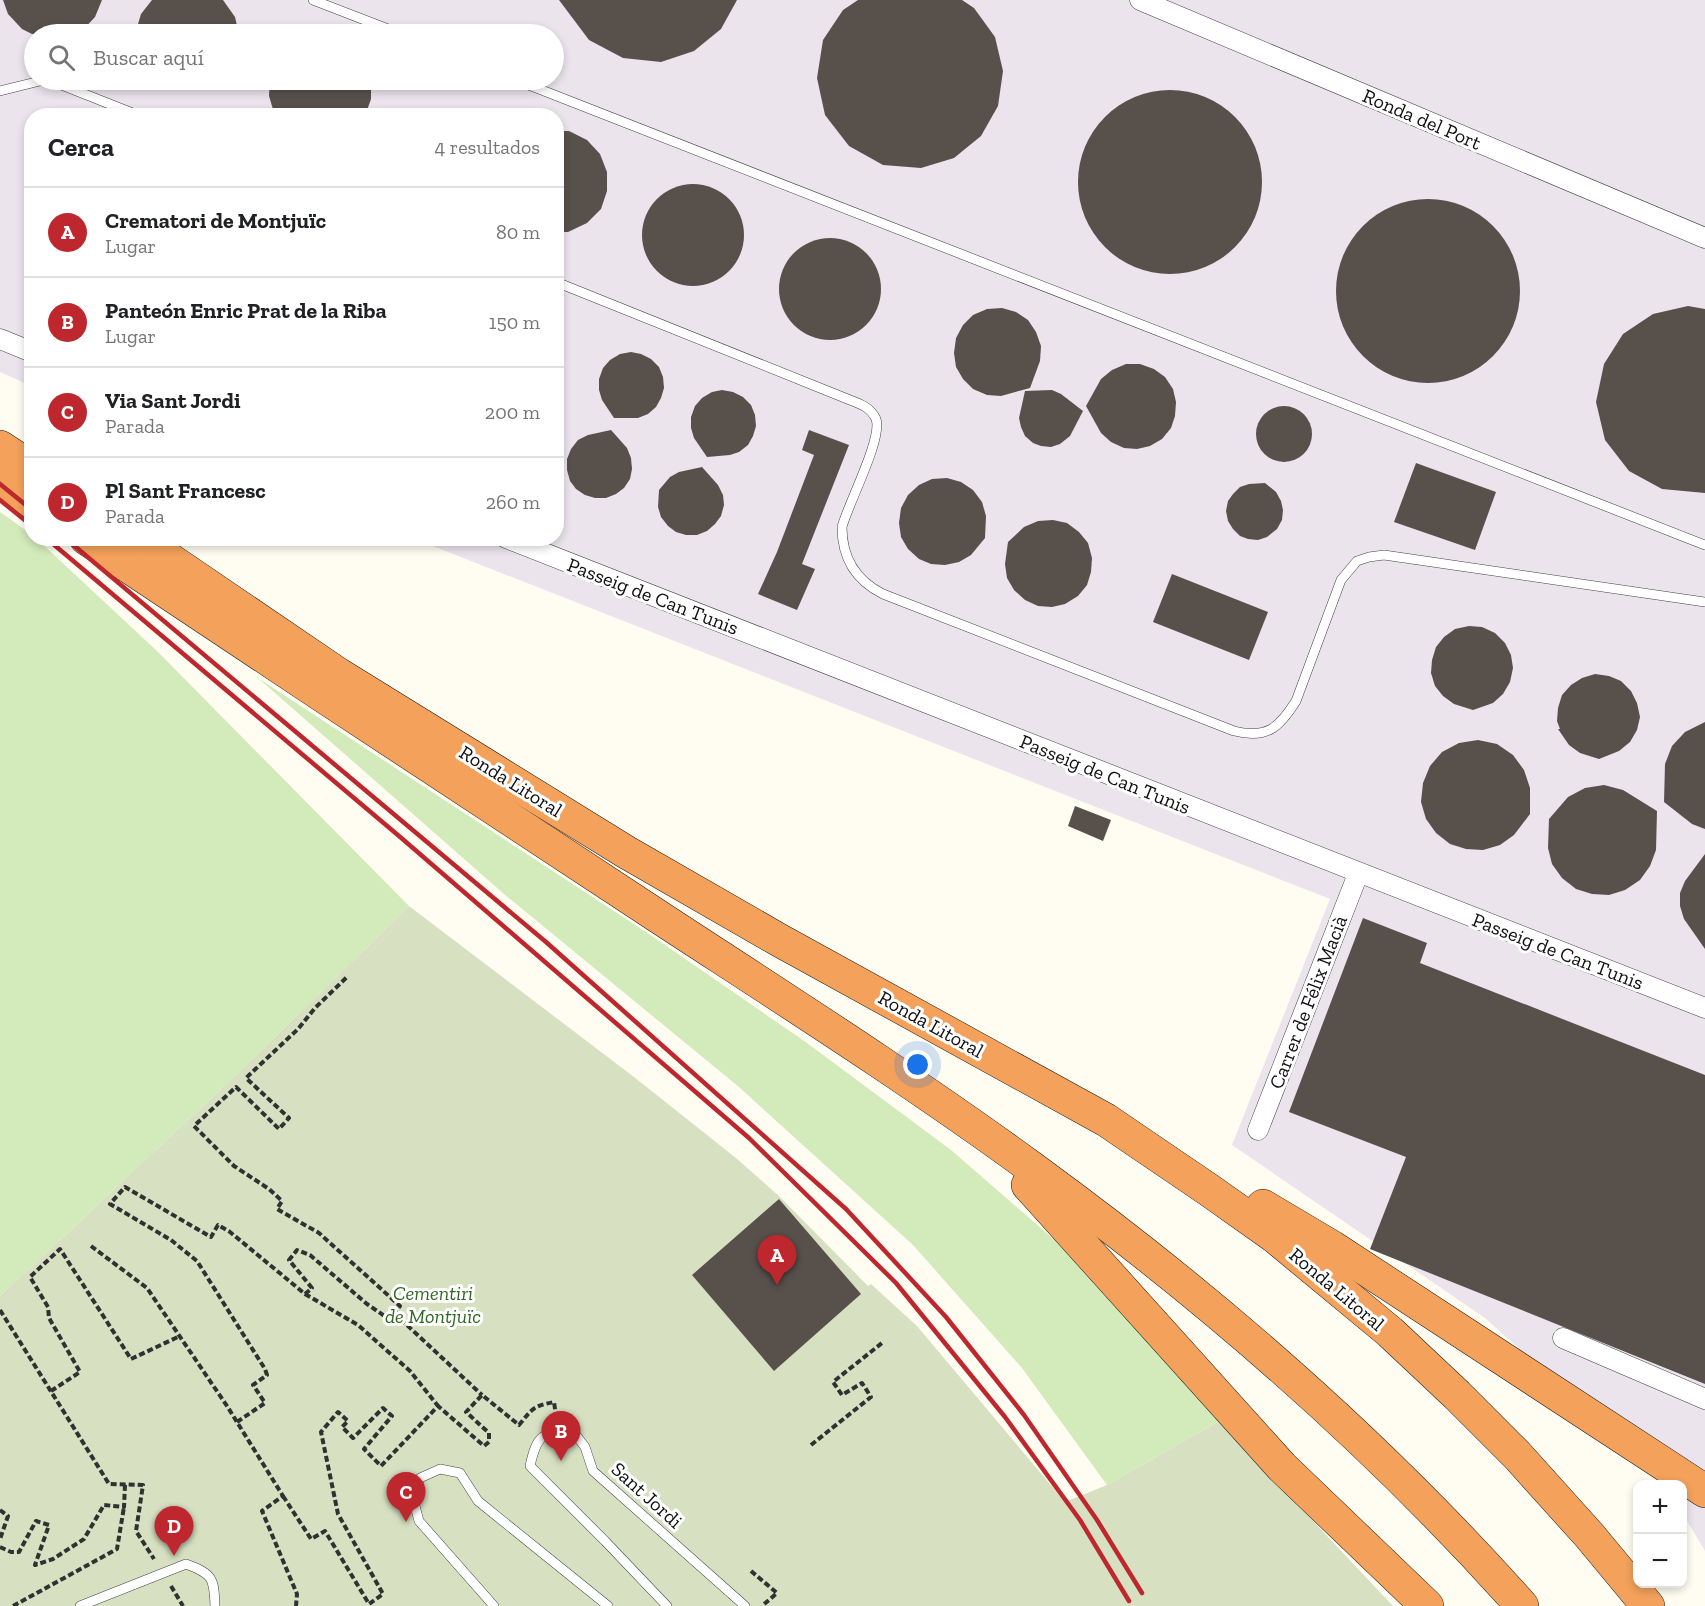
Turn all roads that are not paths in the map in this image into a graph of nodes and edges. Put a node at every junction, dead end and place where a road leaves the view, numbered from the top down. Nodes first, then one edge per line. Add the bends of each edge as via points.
1 (313, 0) edge
2 (1140, 0) edge
3 (375, 24) edge
4 (24, 85) edge
5 (75, 90) edge
6 (542, 90) edge
7 (0, 92) edge
8 (120, 108) edge
9 (1705, 238) edge
10 (564, 285) edge
11 (0, 339) edge
12 (24, 349) edge
13 (0, 447) edge
14 (24, 463) edge
15 (0, 481) edge
16 (24, 497) edge
17 (1705, 545) edge
18 (99, 546) edge
19 (148, 546) edge
20 (526, 546) edge
21 (1705, 602) edge
22 (330, 685) junction
23 (1358, 874) junction
24 (1705, 1008) edge
25 (1106, 1120) junction
26 (971, 1125) junction
27 (1258, 1130) dead end
28 (1563, 1338) dead end
29 (1705, 1399) edge
30 (1705, 1491) edge
31 (80, 1606) edge
32 (215, 1606) edge
33 (494, 1606) edge
34 (608, 1606) edge
35 (667, 1606) edge
36 (745, 1606) edge
37 (1427, 1606) edge
38 (1522, 1606) edge
39 (1648, 1606) edge

1 - 3 lane
2 - 9 street, Ronda del Port
4 - 7 lane
5 - 8 lane
6 - 17 lane
10 - 21 lane via 863,405 871,412 877,421 876,440 842,527 845,555 869,587 1234,731 1259,734 1279,725 1288,714 1341,580 1357,561 1369,557 1384,555
11 - 12 street
13 - 14 highway
15 - 16 highway
18 - 22 highway, Ronda Litoral
19 - 22 highway, Ronda Litoral
20 - 23 street, Passeig de Can Tunis
22 - 25 highway, Ronda Litoral via 798,951
22 - 26 highway, Ronda Litoral
23 - 24 street, Passeig de Can Tunis
23 - 27 street, Carrer de Félix Macià
25 - 30 highway via 1332,1247
25 - 39 highway, Ronda Litoral via 1274,1236 1390,1332 1517,1455
26 - 37 highway via 1282,1467
26 - 38 highway, Ronda Litoral via 1115,1232 1303,1386 1459,1537
28 - 29 street
31 - 32 lane via 186,1564 205,1572 215,1587
33 - 34 lane via 419,1521 412,1495 420,1478 440,1469 460,1473 478,1501
35 - 36 lane, Sant Jordi via 530,1466 535,1444 551,1432 572,1430 585,1447 593,1471

